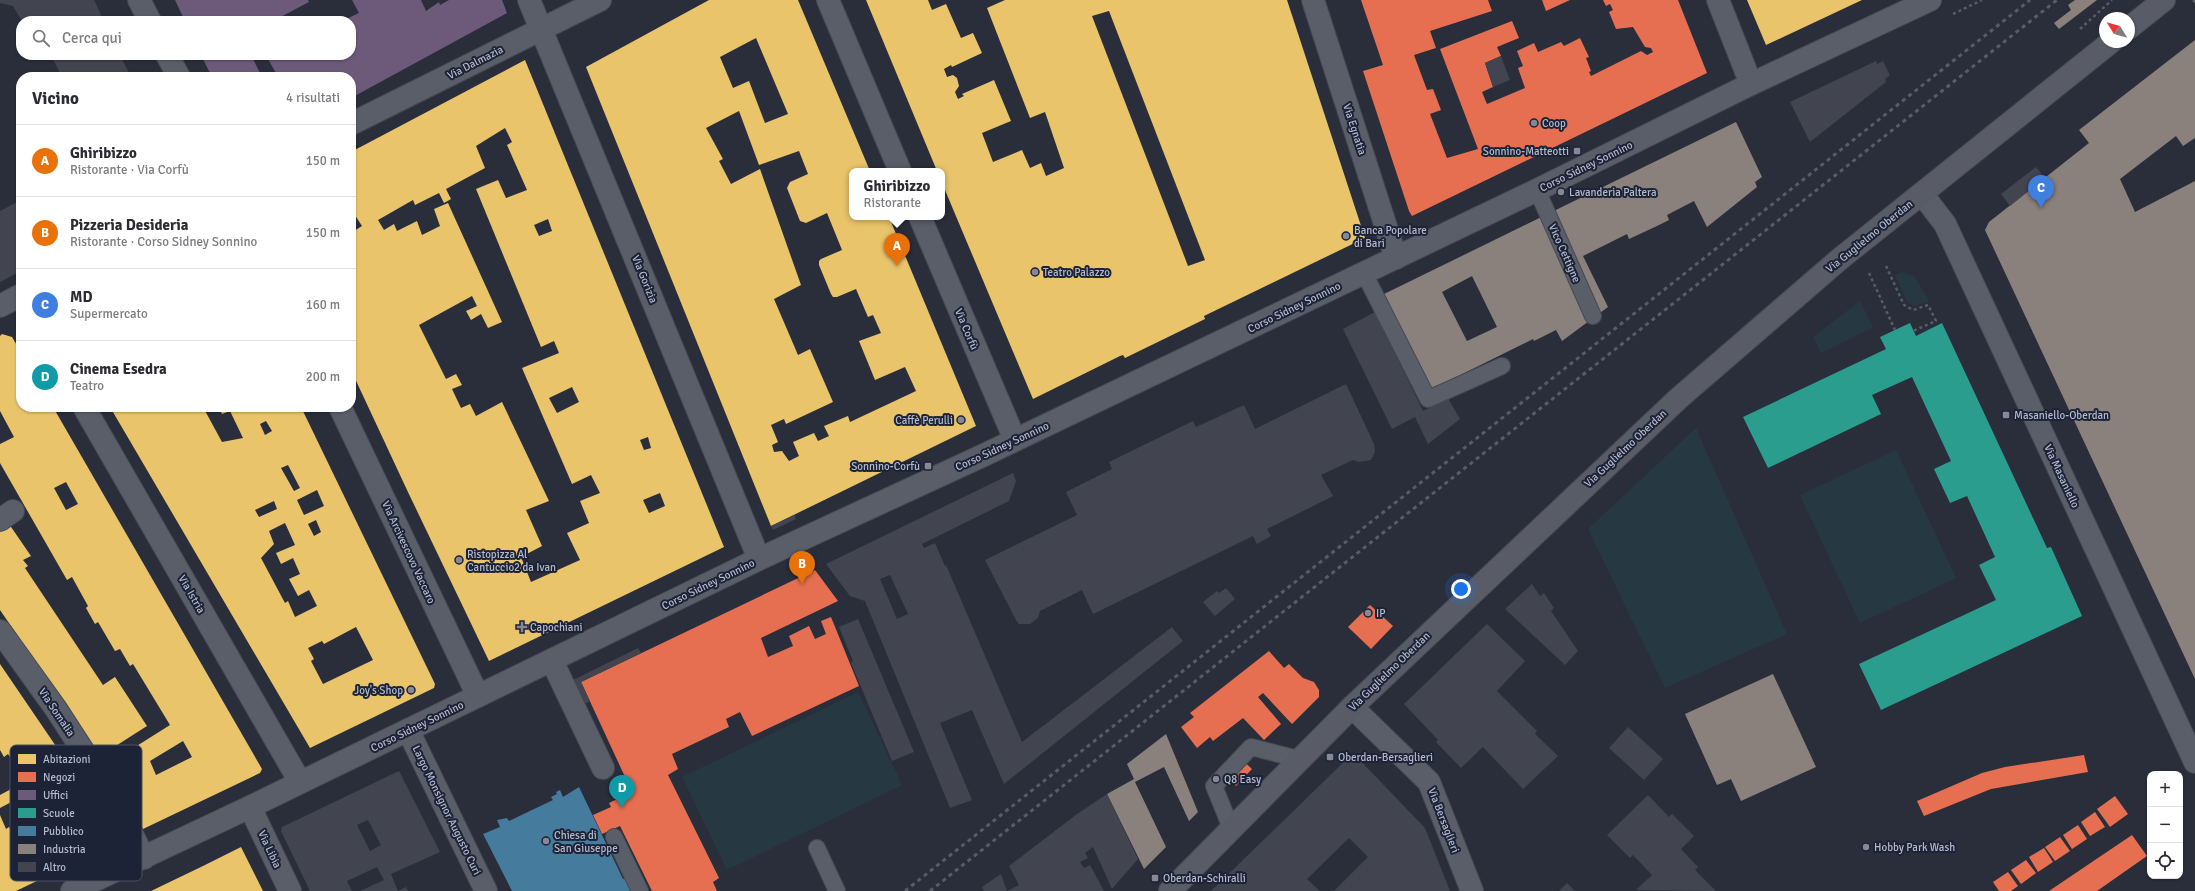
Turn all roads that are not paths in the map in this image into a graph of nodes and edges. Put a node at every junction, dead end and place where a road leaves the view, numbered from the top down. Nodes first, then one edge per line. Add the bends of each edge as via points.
1 (139, 0) edge
2 (529, 0) edge
3 (600, 0) edge
4 (828, 0) edge
5 (1313, 0) edge
6 (1718, 0) edge
7 (1930, 0) edge
8 (2164, 0) edge
9 (147, 16) edge
10 (2135, 23) edge
11 (542, 29) junction
12 (2104, 48) edge
13 (170, 60) edge
14 (176, 72) edge
15 (1751, 84) junction
16 (356, 122) edge
17 (899, 168) edge
18 (1537, 190) junction
19 (1922, 194) junction
20 (921, 220) edge
21 (1396, 258) junction
22 (1364, 273) junction
23 (16, 298) edge
24 (0, 306) edge
25 (1593, 316) dead end
26 (1502, 366) dead end
27 (87, 412) edge
28 (342, 412) edge
29 (1015, 440) junction
30 (759, 559) junction
31 (0, 631) edge
32 (552, 661) junction
33 (478, 696) junction
34 (1352, 707) junction
35 (408, 730) junction
36 (79, 745) edge
37 (1298, 759) junction
38 (2195, 762) edge
39 (603, 768) dead end
40 (300, 782) junction
41 (250, 807) junction
42 (1231, 828) junction
43 (614, 838) dead end
44 (816, 848) dead end
45 (142, 854) edge
46 (144, 858) joint
47 (94, 881) edge
48 (72, 891) edge
49 (290, 891) edge
50 (486, 891) edge
51 (640, 891) edge
52 (837, 891) edge
53 (1170, 891) edge
54 (1472, 891) edge

1 - 9 street
2 - 11 street, Via Gorizia
3 - 11 street, Via Dalmazia
4 - 17 street
5 - 21 street, Via Egnatia
6 - 15 street
7 - 15 street, Corso Sidney Sonnino
8 - 10 main road
11 - 16 street, Via Dalmazia
11 - 30 street, Via Gorizia
12 - 19 main road, Via Guglielmo Oberdan
13 - 14 street
15 - 18 street, Corso Sidney Sonnino
18 - 21 street, Corso Sidney Sonnino
18 - 25 lane, Vico Cettigne
19 - 34 main road, Via Guglielmo Oberdan via 1835,263 1679,398
19 - 38 street, Via Masaniello via 1945,224
20 - 29 street, Via Corfù
21 - 22 street, Corso Sidney Sonnino
22 - 26 lane via 1428,399
22 - 29 street, Corso Sidney Sonnino
23 - 24 street
27 - 40 street, Via Istria
28 - 33 street, Via Arcivescovo Vaccaro
29 - 30 street, Corso Sidney Sonnino
30 - 32 street, Corso Sidney Sonnino
31 - 36 street, Via Somalia
32 - 33 street, Corso Sidney Sonnino
32 - 39 street
33 - 35 street, Corso Sidney Sonnino
34 - 37 main road, Via Guglielmo Oberdan
34 - 54 street, Via Bersaglieri via 1429,782
35 - 40 street, Corso Sidney Sonnino
35 - 50 street, Largo Monsignor Augusto Curi
37 - 42 main road, Via Guglielmo Oberdan
37 - 42 lane via 1251,747 1214,786
40 - 41 street, Corso Sidney Sonnino
41 - 46 street, Corso Sidney Sonnino
41 - 49 street, Via Libia
42 - 53 main road, Via Guglielmo Oberdan
43 - 51 lane
44 - 52 lane
45 - 46 street, Via Somalia
47 - 48 street, Corso Sidney Sonnino

